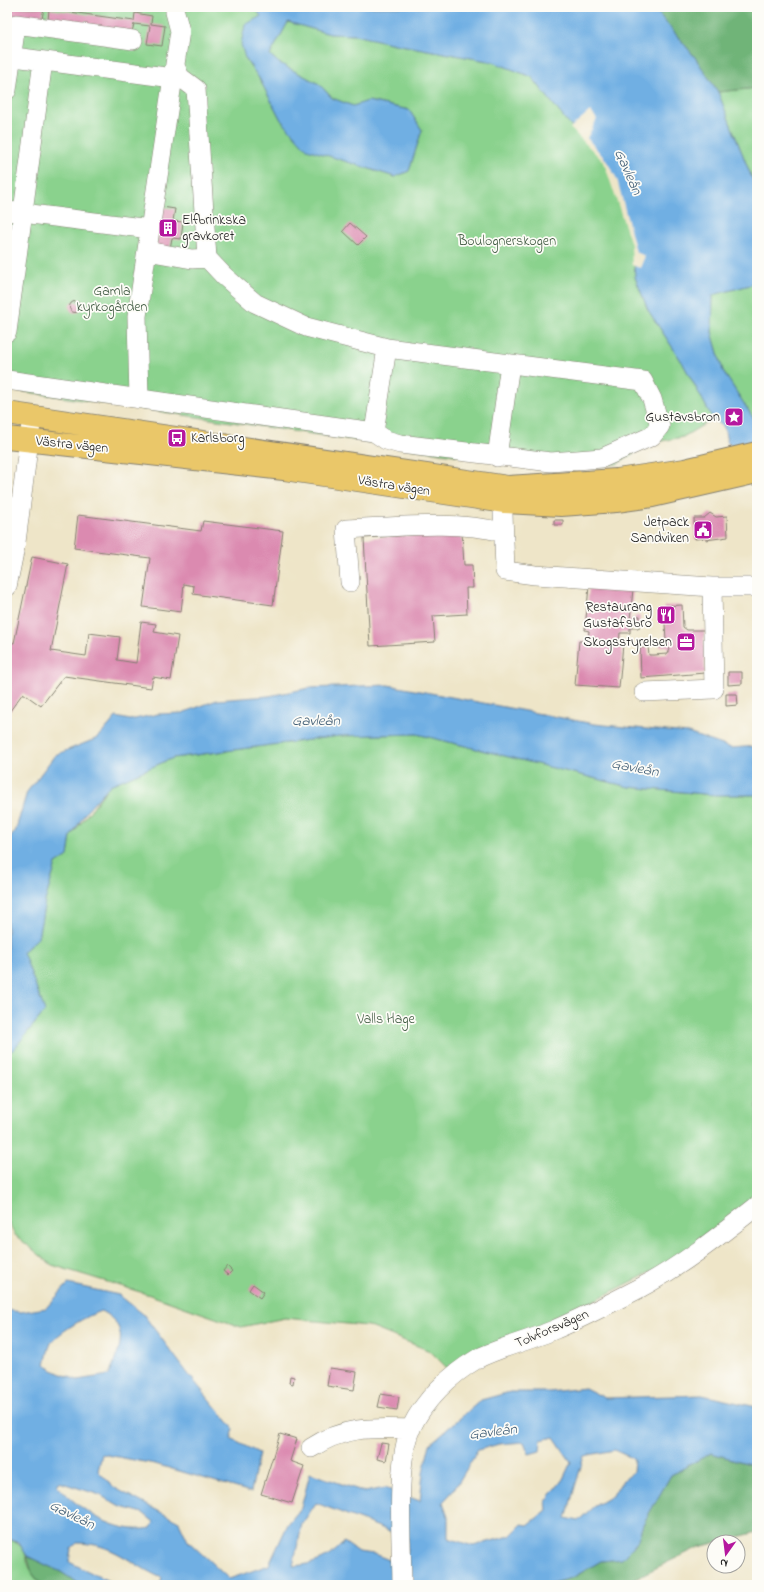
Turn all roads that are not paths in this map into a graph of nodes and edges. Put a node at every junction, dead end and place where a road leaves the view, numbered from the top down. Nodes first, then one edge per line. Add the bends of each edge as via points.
1 (175, 12) dead end
2 (12, 23) edge
3 (133, 40) dead end
4 (9, 57) edge
5 (43, 61) junction
6 (174, 72) junction
7 (7, 90) edge
8 (15, 212) edge
9 (150, 230) junction
10 (147, 251) junction
11 (207, 258) junction
12 (7, 332) edge
13 (387, 348) junction
14 (510, 364) junction
15 (7, 380) edge
16 (140, 399) junction
17 (7, 413) edge
18 (32, 416) junction
19 (374, 432) junction
20 (7, 438) edge
21 (28, 440) junction
22 (757, 453) edge
23 (497, 457) junction
24 (757, 472) edge
25 (686, 479) junction
26 (506, 495) junction
27 (13, 513) edge
28 (503, 532) junction
29 (350, 582) dead end
30 (7, 587) edge
31 (712, 587) junction
32 (757, 587) edge
33 (644, 692) dead end
34 (757, 1206) edge
35 (410, 1429) junction
36 (311, 1448) dead end
37 (402, 1585) edge

1 - 6 street via 180,30
2 - 3 street
2 - 4 street
4 - 5 street
4 - 7 street
5 - 6 street
5 - 8 street
6 - 9 street
6 - 11 street via 196,89
8 - 9 street
8 - 12 street
9 - 10 street
10 - 11 street via 192,259
10 - 16 street via 137,316
11 - 13 street via 255,303 306,327
13 - 14 street
13 - 19 street
14 - 23 street
14 - 23 street via 643,381 652,399 660,426 652,436 602,458 551,462
15 - 16 street
16 - 19 street
17 - 18 main road, Västra vägen
18 - 21 street, Västra vägen
18 - 26 main road, Västra vägen
19 - 23 street via 386,440 400,444
20 - 21 main road, Västra vägen
21 - 26 main road, Västra vägen
21 - 27 street
22 - 25 main road, Västra vägen
24 - 25 main road, Västra vägen
25 - 26 main road, Västra vägen via 617,480
26 - 28 street
27 - 30 street
28 - 29 street via 452,525 346,529
28 - 31 street via 505,571
31 - 32 street
31 - 33 street via 714,689
34 - 35 street, Tolvforsvägen via 710,1243 639,1288 556,1329 477,1359 443,1384
35 - 36 street via 367,1428 348,1431 328,1437
35 - 37 street, Tolvforsvägen via 404,1454 402,1490

